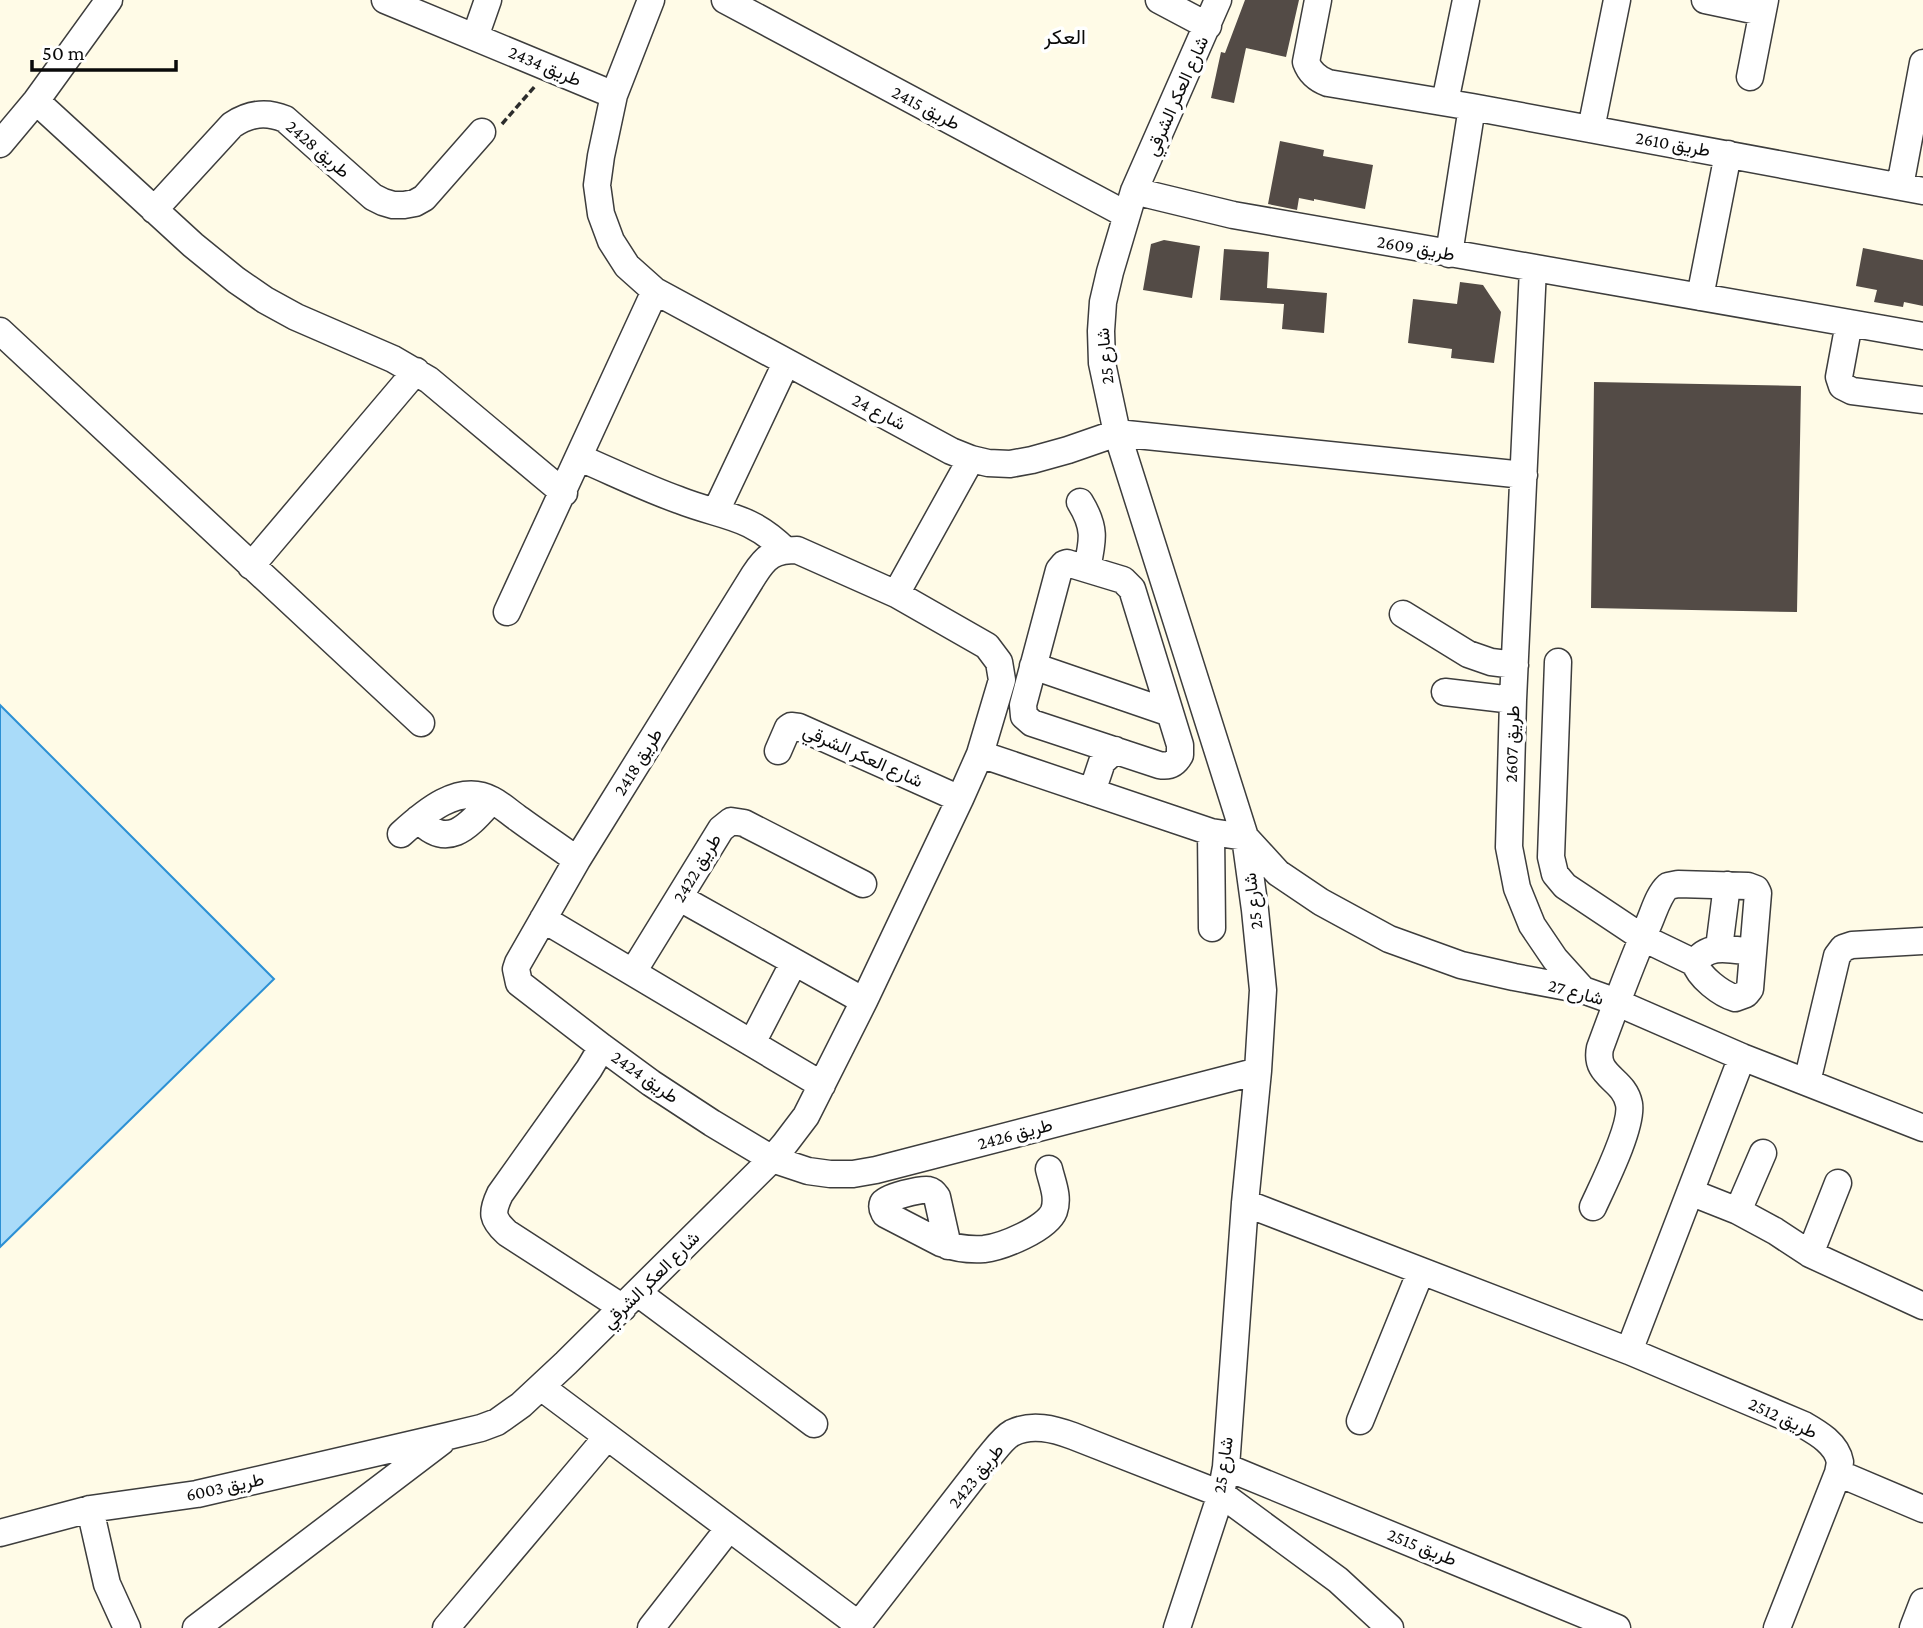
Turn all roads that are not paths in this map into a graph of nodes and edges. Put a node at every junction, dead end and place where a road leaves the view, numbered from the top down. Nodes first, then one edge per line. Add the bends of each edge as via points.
1 (109, 0) edge
2 (385, 0) edge
3 (488, 0) edge
4 (651, 0) edge
5 (725, 0) edge
6 (1159, 0) edge
7 (1218, 0) edge
8 (1318, 0) edge
9 (1466, 0) edge
10 (1617, 0) edge
11 (1705, 0) edge
12 (1763, 6) edge
13 (1208, 26) junction
14 (475, 37) junction
15 (1923, 63) edge
16 (1750, 76) dead end
17 (614, 95) junction
18 (36, 101) junction
19 (1446, 102) junction
20 (1472, 107) junction
21 (1591, 129) junction
22 (482, 132) road end
23 (0, 144) edge
24 (1728, 154) junction
25 (1912, 189) edge
26 (1130, 203) junction
27 (154, 210) junction
28 (1449, 254) junction
29 (1533, 268) junction
30 (655, 291) junction
31 (1700, 296) junction
32 (1849, 323) junction
33 (0, 331) edge
34 (1923, 336) edge
35 (786, 363) junction
36 (416, 371) junction
37 (1923, 400) edge
38 (1117, 433) junction
39 (580, 458) junction
40 (971, 459) junction
41 (1524, 475) junction
42 (564, 493) junction
43 (1080, 502) dead end
44 (716, 511) junction
45 (785, 550) junction
46 (251, 566) junction
47 (1087, 568) junction
48 (896, 594) junction
49 (508, 612) dead end
50 (1403, 614) dead end
51 (1558, 662) dead end
52 (1515, 665) junction
53 (1033, 666) junction
54 (1445, 692) dead end
55 (1513, 700) junction
56 (1170, 713) junction
57 (421, 723) dead end
58 (1084, 740) junction
59 (1115, 750) junction
60 (778, 751) dead end
61 (979, 754) junction
62 (1084, 789) junction
63 (960, 799) junction
64 (409, 827) dead end
65 (1211, 832) junction
66 (1245, 837) junction
67 (577, 860) junction
68 (863, 884) dead end
69 (1727, 885) junction
70 (680, 898) junction
71 (543, 919) junction
72 (1212, 928) dead end
73 (1643, 937) junction
74 (1923, 941) edge
75 (1718, 948) junction
76 (1753, 952) junction
77 (794, 962) junction
78 (1695, 963) junction
79 (633, 972) junction
80 (524, 988) joint
81 (1583, 990) junction
82 (864, 1001) junction
83 (1617, 1003) junction
84 (752, 1043) junction
85 (602, 1047) junction
86 (1742, 1056) junction
87 (1258, 1071) junction
88 (1807, 1083) junction
89 (822, 1085) junction
90 (1923, 1128) edge
91 (1763, 1153) dead end
92 (772, 1158) junction
93 (910, 1161) junction
94 (1049, 1169) dead end
95 (1839, 1183) dead end
96 (918, 1191) junction
97 (1690, 1192) junction
98 (1245, 1203) junction
99 (1593, 1208) dead end
100 (1738, 1211) junction
101 (948, 1246) junction
102 (1811, 1254) junction
103 (1421, 1271) junction
104 (630, 1300) junction
105 (1923, 1306) edge
106 (1629, 1351) junction
107 (541, 1387) junction
108 (1360, 1421) dead end
109 (814, 1424) dead end
110 (448, 1436) junction
111 (607, 1437) junction
112 (1226, 1467) junction
113 (1838, 1473) junction
114 (1221, 1494) junction
115 (90, 1509) junction
116 (1923, 1510) edge
117 (729, 1528) junction
118 (0, 1533) edge
119 (1923, 1602) edge
120 (858, 1627) edge
121 (127, 1628) edge
122 (196, 1628) edge
123 (446, 1628) edge
124 (651, 1628) edge
125 (1177, 1628) edge
126 (1390, 1628) edge
127 (1617, 1628) edge
128 (1777, 1628) edge
129 (1913, 1628) edge

1 - 18 street
2 - 14 street, طريق 2434
3 - 14 street
4 - 17 street, شارع 24
5 - 26 street, طريق 2415
6 - 13 street
7 - 13 street, شارع العكر الشرقي
8 - 19 street, طريق 2610 via 1306,62 1320,80
9 - 19 street
10 - 21 street
11 - 12 street
12 - 16 street
13 - 26 street, شارع العكر الشرقي
14 - 17 street, طريق 2434
15 - 25 street, طريق 2610
17 - 30 street, شارع 24 via 597,185 601,214 611,242 627,266
18 - 23 street
18 - 27 street
19 - 20 street, طريق 2610
20 - 21 street, طريق 2610
20 - 28 street
21 - 24 street, طريق 2610
22 - 27 street, طريق 2428 via 424,198 393,205 373,197 285,119 268,114 249,116 232,125
24 - 25 street, طريق 2610
24 - 31 street
26 - 28 street, طريق 2609 via 1233,215
26 - 38 street, شارع 25 via 1103,302 1101,331 1102,363
27 - 36 street via 265,300
28 - 29 street, طريق 2609
29 - 31 street, طريق 2609
29 - 41 street, طريق 2607
30 - 35 street, شارع 24
30 - 39 street
31 - 32 street, طريق 2609
32 - 34 street, طريق 2609
32 - 37 street via 1839,377 1842,386
33 - 46 street
35 - 40 street, شارع 24
35 - 44 street
36 - 42 street
36 - 46 street
38 - 40 street, شارع 24 via 1010,464
38 - 41 street
38 - 66 street, شارع 25
39 - 42 street
39 - 44 street
40 - 48 street
41 - 52 street, طريق 2607
42 - 49 street
43 - 47 street via 1093,534
44 - 45 street via 758,527
45 - 48 street via 809,554
45 - 67 street, طريق 2418 via 758,568
46 - 57 street
47 - 53 street via 1071,563 1061,566
47 - 56 street via 1123,580 1132,589
48 - 61 street via 987,646 999,662 1002,680
50 - 52 street via 1468,654
51 - 73 street via 1552,866 1565,886
52 - 55 street, طريق 2607
53 - 56 street
53 - 58 street via 1024,716 1032,723
54 - 55 street
55 - 81 street, طريق 2607 via 1509,847 1514,878 1532,925
56 - 59 street via 1181,750 1174,764 1159,765
58 - 59 street
58 - 62 street
59 - 62 street
60 - 63 street, شارع العكر الشرقي via 788,728 799,727
61 - 62 street
61 - 63 street, شارع العكر الشرقي
62 - 65 street
63 - 82 street, شارع العكر الشرقي
64 - 67 street via 435,806 474,795 492,800
65 - 66 street
65 - 72 street
66 - 81 street, شارع 27 via 1278,873 1389,939 1461,965
66 - 87 street, شارع 25 via 1263,990
67 - 71 street, طريق 2418
68 - 70 street, طريق 2422 via 744,823 731,821 721,829
69 - 73 street via 1668,886
69 - 75 street
69 - 76 street via 1753,887 1758,893
70 - 77 street
70 - 79 street, طريق 2422
71 - 79 street
71 - 80 street, طريق 2418 via 518,963 516,976
73 - 78 street
73 - 83 street
74 - 88 street via 1843,948 1837,956
75 - 76 street
75 - 78 street via 1704,952
76 - 78 street via 1749,989 1741,997 1724,993
77 - 82 street
77 - 84 street
79 - 84 street
80 - 85 street, طريق 2424
81 - 83 street, شارع 27
82 - 89 street, شارع العكر الشرقي
83 - 86 street, شارع 27
83 - 99 street via 1598,1056 1602,1069 1626,1094 1630,1113
84 - 89 street
85 - 92 street, طريق 2424
85 - 104 street via 493,1208 496,1223 507,1233
86 - 88 street, شارع 27
86 - 97 street
87 - 93 street, طريق 2426
87 - 98 street, شارع 25
88 - 90 street, شارع 27
89 - 92 street, شارع العكر الشرقي via 801,1124
91 - 100 street
92 - 93 street, طريق 2426 via 831,1174 853,1174
92 - 104 street, شارع العكر الشرقي
93 - 96 street
94 - 101 street via 1056,1204 1042,1226 993,1248
95 - 102 street
96 - 101 street via 929,1190 937,1197
96 - 101 street via 886,1200 883,1211
97 - 100 street
97 - 106 street
98 - 103 street, طريق 2512
98 - 112 street, شارع 25
100 - 102 street
102 - 105 street
103 - 106 street, طريق 2512
103 - 108 street
104 - 107 street, شارع العكر الشرقي
104 - 109 street
106 - 113 street, طريق 2512 via 1813,1430 1833,1448 1840,1462
107 - 110 street, شارع العكر الشرقي via 497,1422
107 - 111 street
110 - 115 street, طريق 6003 via 197,1494
110 - 122 street, شارع العكر الشرقي
111 - 117 street
111 - 123 street
112 - 114 street, شارع 25
112 - 127 street, طريق 2515
113 - 116 street
113 - 128 street
114 - 120 street, طريق 2423 via 1057,1430 1033,1427 1011,1434
114 - 125 street, شارع 25
114 - 126 street, طريق 2423 via 1338,1580
115 - 118 street, طريق 6003
115 - 121 street via 107,1584
117 - 120 street
117 - 124 street
119 - 129 street

